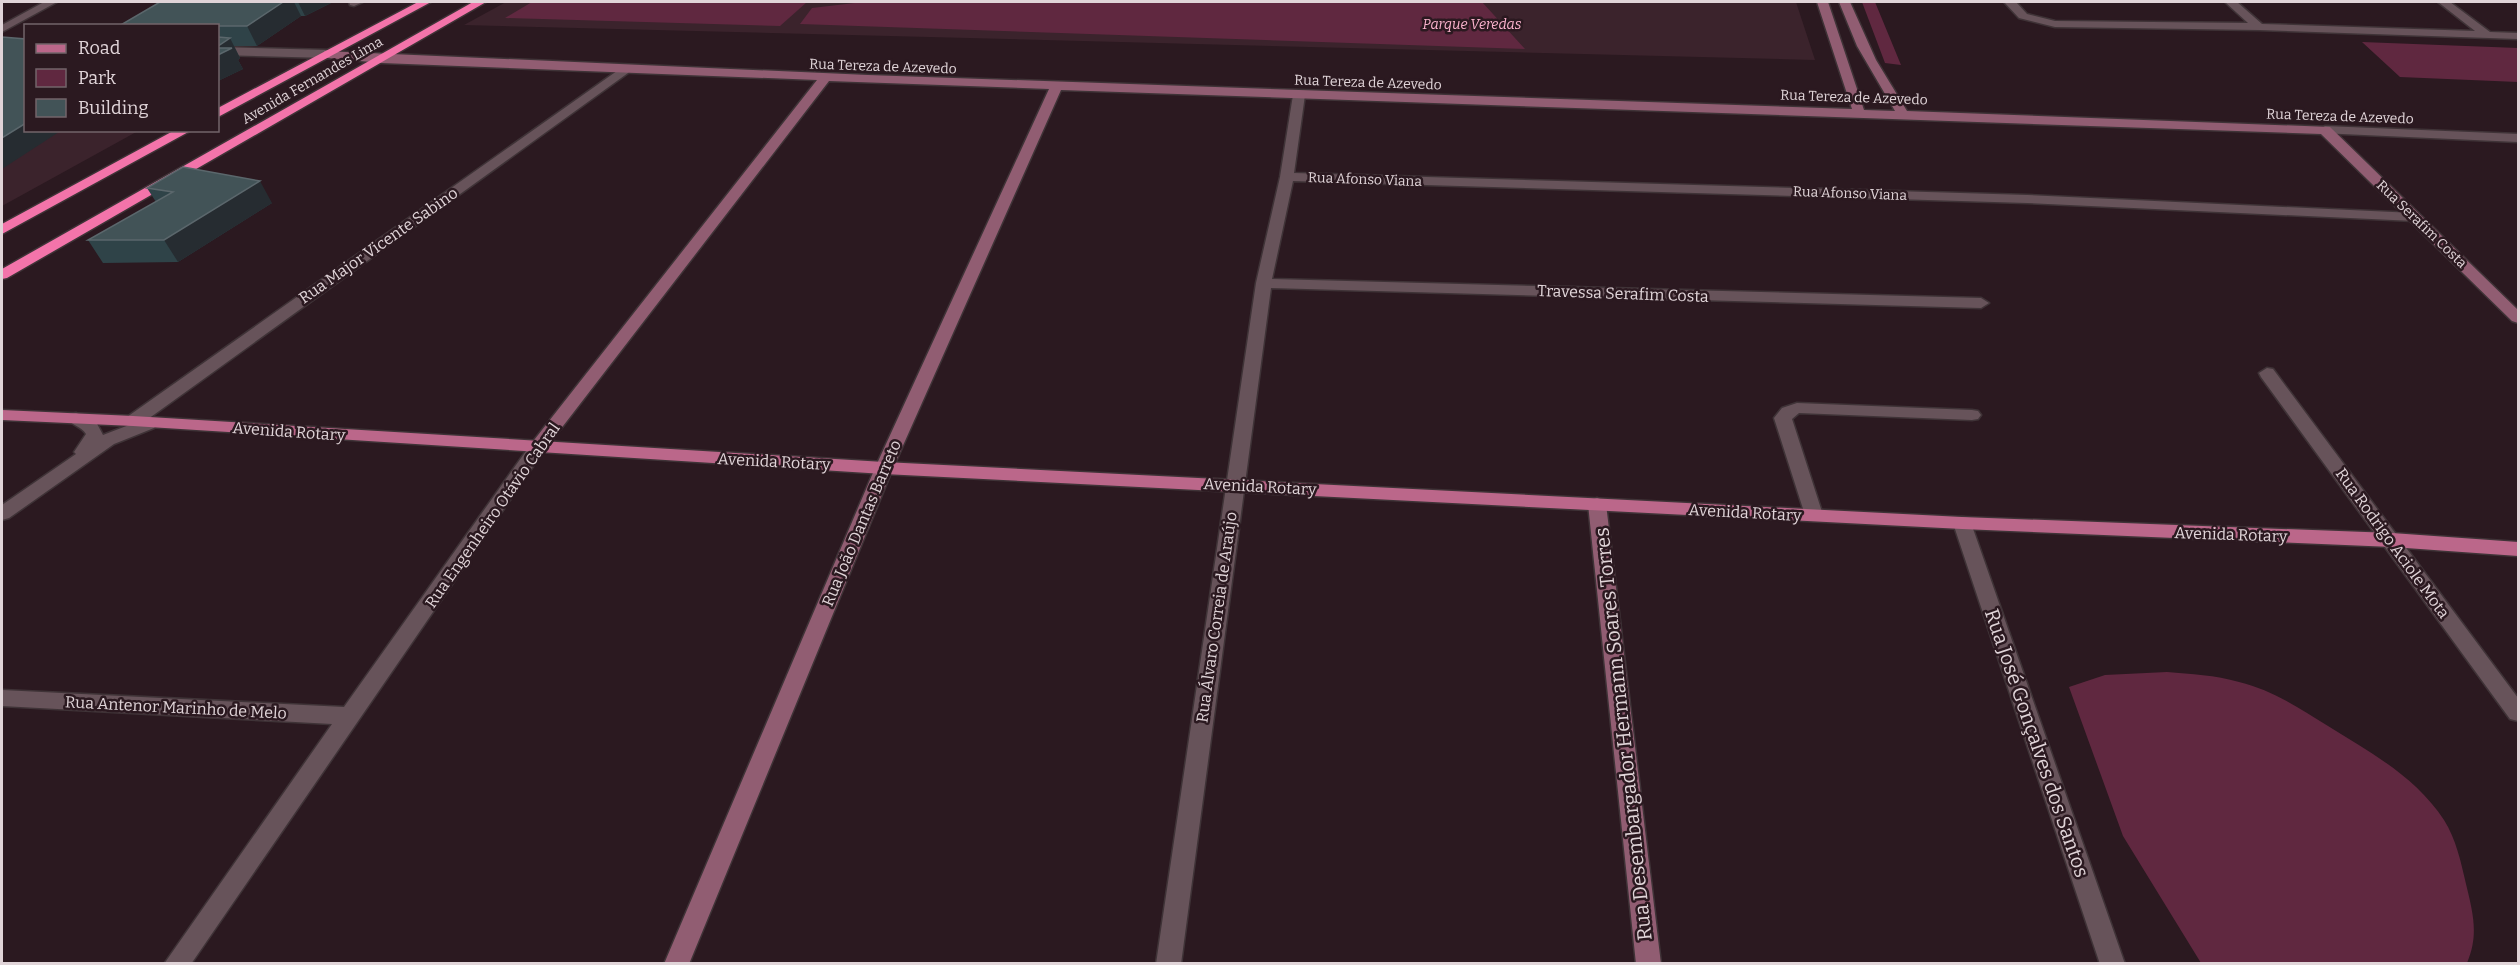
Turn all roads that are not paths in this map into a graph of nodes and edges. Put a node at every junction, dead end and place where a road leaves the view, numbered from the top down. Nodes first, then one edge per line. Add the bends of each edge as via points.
1 (51, 2) edge
2 (425, 2) edge
3 (480, 2) edge
4 (1822, 2) edge
5 (1844, 2) edge
6 (2010, 2) edge
7 (2231, 2) edge
8 (2444, 2) edge
9 (2259, 27) junction
10 (2, 29) edge
11 (2490, 36) junction
12 (2518, 36) edge
13 (219, 51) edge
14 (328, 54) junction
15 (382, 59) junction
16 (624, 70) junction
17 (824, 79) junction
18 (1056, 87) junction
19 (1299, 95) junction
20 (219, 112) edge
21 (1859, 112) junction
22 (1903, 114) junction
23 (2325, 130) junction
24 (182, 132) edge
25 (2518, 138) edge
26 (1287, 177) junction
27 (2414, 217) junction
28 (2, 230) edge
29 (2, 275) edge
30 (1264, 282) junction
31 (1981, 303) dead end
32 (2518, 318) edge
33 (2267, 373) dead end
34 (2, 415) edge
35 (1972, 415) dead end
36 (76, 418) junction
37 (133, 421) junction
38 (155, 422) junction
39 (537, 447) junction
40 (884, 468) junction
41 (64, 469) junction
42 (1234, 484) junction
43 (1598, 504) junction
44 (2, 514) edge
45 (1814, 515) junction
46 (1962, 523) junction
47 (2392, 540) junction
48 (2518, 549) edge
49 (2, 698) edge
50 (2518, 713) edge
51 (351, 716) junction
52 (176, 963) edge
53 (676, 963) edge
54 (1168, 963) edge
55 (1649, 963) edge
56 (2113, 963) edge

1 - 10 street
2 - 14 highway, Avenida Fernandes Lima
3 - 15 highway, Avenida Fernandes Lima
4 - 21 street
5 - 22 street via 1876,71
6 - 9 street via 2030,19 2055,24
7 - 9 street
8 - 11 street
9 - 11 street
11 - 12 street
13 - 14 street, Rua Tereza de Azevedo
14 - 15 street, Rua Tereza de Azevedo
14 - 20 highway, Avenida Fernandes Lima
15 - 16 street, Rua Tereza de Azevedo
15 - 29 highway, Avenida Fernandes Lima
16 - 17 street, Rua Tereza de Azevedo
16 - 37 street, Rua Major Vicente Sabino
17 - 18 street, Rua Tereza de Azevedo
17 - 39 street, Rua Engenheiro Otávio Cabral
18 - 19 street, Rua Tereza de Azevedo
18 - 40 street, Rua João Dantas Barreto
19 - 21 street, Rua Tereza de Azevedo
19 - 26 street, Rua Álvaro Correia de Araújo
21 - 22 street, Rua Tereza de Azevedo
22 - 23 street, Rua Tereza de Azevedo
23 - 25 street, Rua Tereza de Azevedo
23 - 27 street, Rua Serafim Costa
24 - 28 highway
26 - 27 street, Rua Afonso Viana via 2039,199
26 - 30 street, Rua Álvaro Correia de Araújo
27 - 32 street, Rua Serafim Costa
30 - 31 street, Travessa Serafim Costa
30 - 42 street, Rua Álvaro Correia de Araújo
33 - 47 street, Rua Rodrigo Aciole Mota
34 - 36 main road, Avenida Rotary
35 - 45 street via 1797,408 1788,412 1783,418
36 - 37 main road, Avenida Rotary
36 - 41 street via 92,427 95,437
37 - 38 main road, Avenida Rotary
38 - 39 main road, Avenida Rotary
38 - 41 street via 108,440
39 - 40 main road, Avenida Rotary
39 - 51 street, Rua Engenheiro Otávio Cabral
40 - 42 main road, Avenida Rotary
40 - 53 street, Rua João Dantas Barreto
41 - 44 street
42 - 43 main road, Avenida Rotary
42 - 54 street, Rua Álvaro Correia de Araújo
43 - 45 main road, Avenida Rotary
43 - 55 street, Rua Desembargador Hermann Soares Torres
45 - 46 main road, Avenida Rotary
46 - 47 main road, Avenida Rotary
46 - 56 street, Rua José Gonçalves dos Santos
47 - 48 main road, Avenida Rotary
47 - 50 street, Rua Rodrigo Aciole Mota
49 - 51 street, Rua Antenor Marinho de Melo
51 - 52 street, Rua Engenheiro Otávio Cabral

